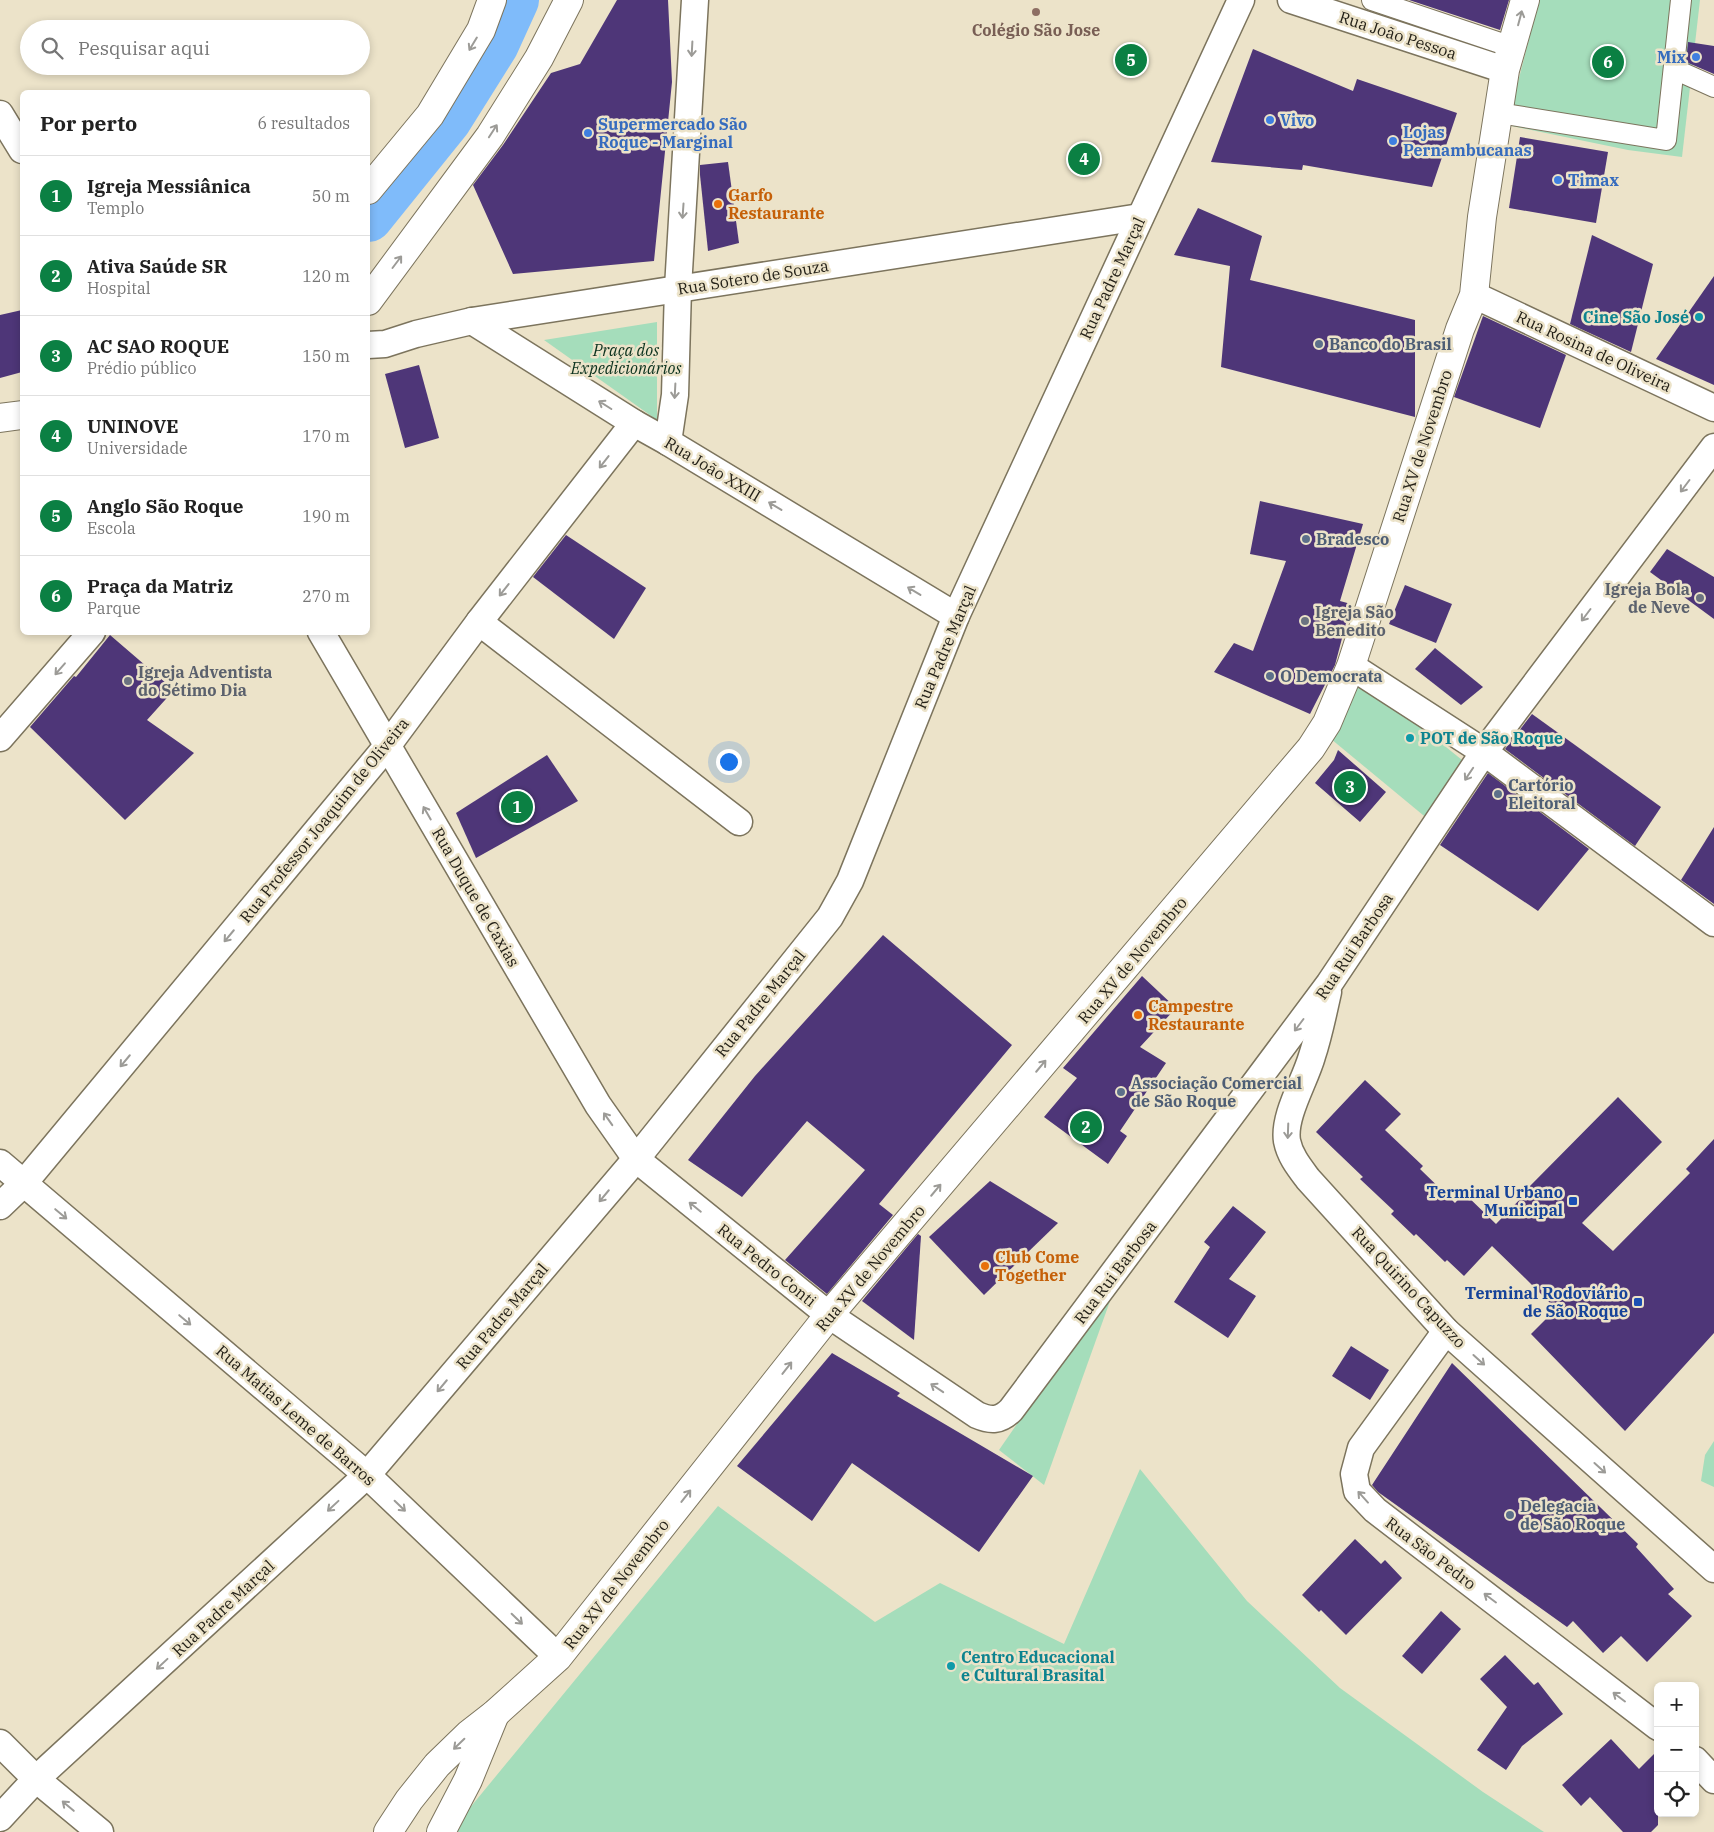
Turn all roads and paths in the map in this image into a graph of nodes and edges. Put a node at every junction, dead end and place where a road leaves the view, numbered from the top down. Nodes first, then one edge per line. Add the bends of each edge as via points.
1 (492, 0) edge
2 (569, 0) edge
3 (695, 0) edge
4 (1241, 0) edge
5 (1291, 0) edge
6 (1372, 0) edge
7 (1525, 0) edge
8 (1681, 0) edge
9 (1509, 59) junction
10 (1674, 69) junction
11 (1714, 87) edge
12 (1499, 113) junction
13 (0, 114) edge
14 (20, 147) edge
15 (370, 188) edge
16 (1140, 217) junction
17 (678, 288) junction
18 (1474, 295) junction
19 (370, 298) edge
20 (472, 322) junction
21 (370, 345) edge
22 (1714, 408) edge
23 (20, 415) edge
24 (0, 418) edge
25 (634, 423) junction
26 (668, 442) junction
27 (1714, 447) edge
28 (956, 616) junction
29 (480, 622) junction
30 (89, 635) edge
31 (323, 635) edge
32 (1351, 666) junction
33 (0, 738) edge
34 (388, 745) junction
35 (1484, 752) junction
36 (739, 822) dead end
37 (1714, 923) edge
38 (1329, 984) junction
39 (636, 1159) junction
40 (0, 1163) edge
41 (24, 1183) junction
42 (0, 1206) edge
43 (829, 1315) junction
44 (1446, 1331) junction
45 (977, 1415) joint
46 (367, 1475) junction
47 (1714, 1569) edge
48 (558, 1657) junction
49 (496, 1713) junction
50 (1654, 1724) edge
51 (0, 1742) edge
52 (1699, 1764) edge
53 (36, 1779) junction
54 (1714, 1780) edge
55 (0, 1818) edge
56 (444, 1828) edge
57 (100, 1832) edge
58 (388, 1832) edge

1 -> 15 main road via 481,30 430,115
19 -> 2 main road via 490,136 539,58
3 -> 17 street
4 - 16 street, Rua Padre Marçal
5 - 9 street, Rua João Pessoa
6 - 9 street, Rua João Pessoa
9 -> 7 main road, Rua XV de Novembro
8 - 10 street
9 - 12 main road, Rua XV de Novembro
10 - 11 street
10 - 12 street via 1666,140
12 - 18 main road, Rua XV de Novembro via 1482,217
13 - 14 street
16 - 17 street, Rua Sotero de Souza
16 - 28 street, Rua Padre Marçal
17 - 20 street, Rua Sotero de Souza
17 -> 26 street via 675,395
18 - 22 street, Rua Rosina de Oliveira
18 - 32 main road, Rua XV de Novembro via 1460,329
20 - 21 street, Rua Sotero de Souza
25 -> 20 street, Rua João XXIII
23 - 24 main road
25 - 26 street, Rua João XXIII
25 -> 29 street, Rua Professor Joaquim de Oliveira
28 -> 26 street, Rua João XXIII
27 -> 35 street, Rua Rui Barbosa
28 - 39 street, Rua Padre Marçal via 850,881 830,917
29 - 34 street, Rua Professor Joaquim de Oliveira
29 - 36 street
30 -> 33 street
31 - 34 street, Rua Duque de Caxias
32 - 35 street
43 -> 32 main road, Rua XV de Novembro via 1311,748 1327,723
39 -> 34 street, Rua Duque de Caxias via 593,1097
34 -> 41 street, Rua Professor Joaquim de Oliveira
35 - 37 street
35 -> 38 street, Rua Rui Barbosa
38 -> 44 street, Rua Quirino Capuzzo via 1321,1028 1288,1121 1287,1141 1295,1162 1308,1178
38 -> 45 street, Rua Rui Barbosa via 1011,1410 998,1419 988,1420
43 -> 39 street, Rua Pedro Conti
39 -> 46 street, Rua Padre Marçal
40 - 41 street, Rua Matias Leme de Barros
41 - 42 street, Rua Professor Joaquim de Oliveira
41 -> 46 street, Rua Matias Leme de Barros
45 -> 43 street, Rua Pedro Conti
48 -> 43 main road, Rua XV de Novembro
44 -> 47 street, Rua Quirino Capuzzo
50 -> 44 street, Rua São Pedro via 1375,1510 1357,1491 1354,1474 1361,1448
46 -> 48 street, Rua Matias Leme de Barros
46 -> 53 street, Rua Padre Marçal
48 - 49 main road, Rua XV de Novembro
49 - 56 main road, Rua XV de Novembro
49 -> 58 main road, Rua XV de Novembro via 437,1765
51 - 53 street
52 - 54 street
53 - 55 street, Rua Padre Marçal
57 -> 53 street

